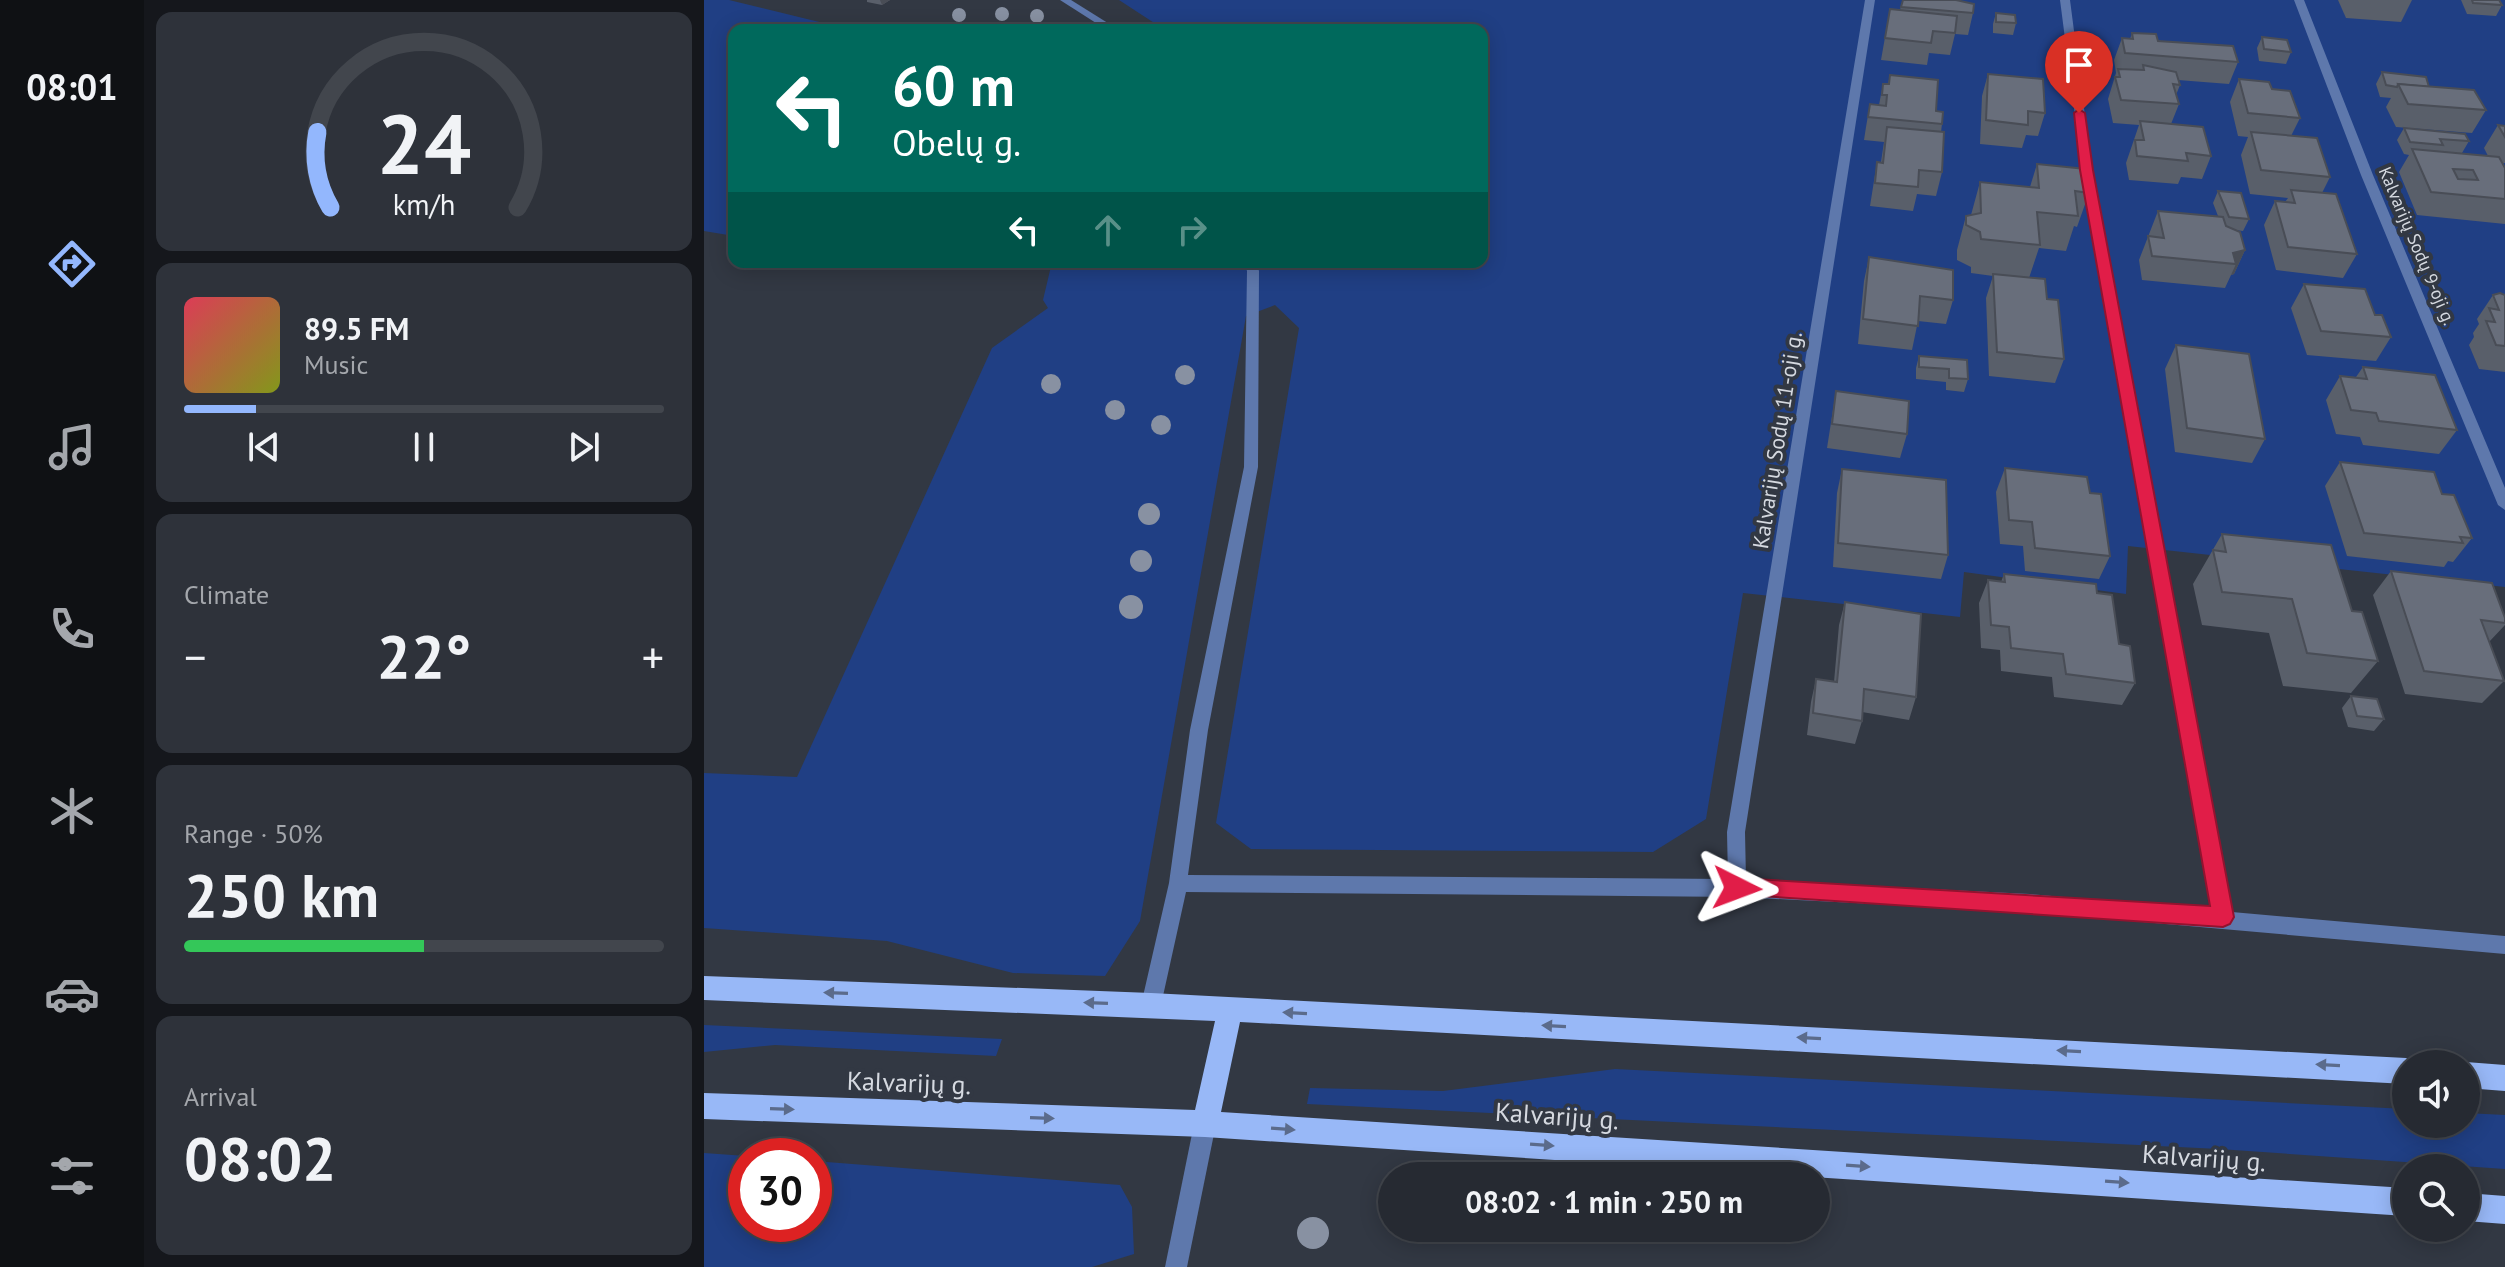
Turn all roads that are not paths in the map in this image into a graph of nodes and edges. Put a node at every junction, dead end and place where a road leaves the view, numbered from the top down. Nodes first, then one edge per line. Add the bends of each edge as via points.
1 (1065, 0) edge
2 (1870, 0) edge
3 (2065, 0) edge
4 (2299, 0) edge
5 (1104, 24) edge
6 (1252, 268) edge
7 (2505, 505) edge
8 (1178, 883) junction
9 (1737, 888) junction
10 (2223, 917) junction
11 (2505, 945) edge
12 (704, 988) edge
13 (1151, 1005) junction
14 (1230, 1009) junction
15 (2392, 1070) edge
16 (2480, 1076) edge
17 (2505, 1078) edge
18 (704, 1106) edge
19 (1205, 1124) junction
20 (2392, 1201) edge
21 (2480, 1208) edge
22 (2505, 1210) edge
23 (1176, 1267) edge

1 - 5 street
2 - 9 street, Kalvarijų Sodų 11-oji g. via 1736,832
3 - 10 street via 2087,170
4 - 7 street, Kalvarijų Sodų 9-oji g.
6 - 8 street via 1251,467 1199,730
8 - 9 street
8 - 13 street
9 - 10 street
10 - 11 street
13 -> 12 main road
13 - 14 main road
15 -> 14 main road
14 - 19 main road
16 - 17 main road
18 -> 19 main road, Kalvarijų g.
19 -> 20 main road, Kalvarijų g.
19 - 23 street
21 - 22 main road

